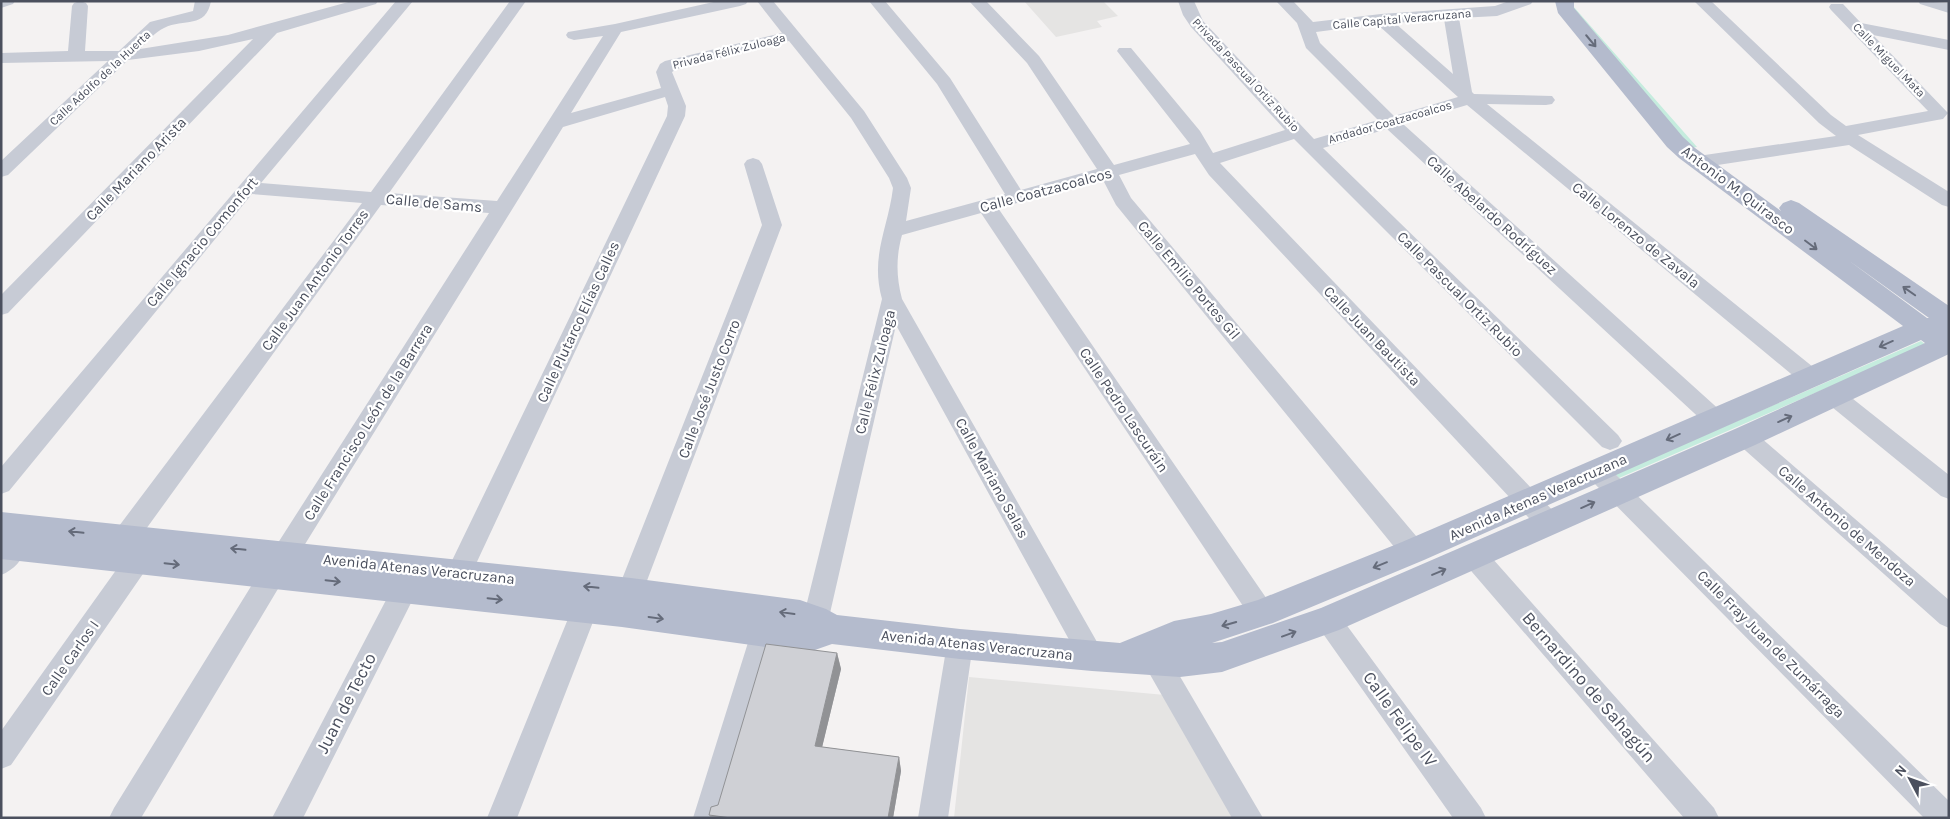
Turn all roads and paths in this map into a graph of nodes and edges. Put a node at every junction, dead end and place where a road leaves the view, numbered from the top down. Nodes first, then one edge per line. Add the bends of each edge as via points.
1 (7, 1) edge
2 (203, 1) edge
3 (370, 1) edge
4 (405, 1) edge
5 (518, 1) edge
6 (740, 1) edge
7 (765, 1) edge
8 (877, 1) edge
9 (977, 1) edge
10 (1186, 1) edge
11 (1284, 1) edge
12 (1408, 1) edge
13 (1564, 1) edge
14 (1578, 1) edge
15 (1702, 1) edge
16 (1926, 1) edge
17 (1518, 2) edge
18 (1, 3) edge
19 (80, 6) dead end
20 (1837, 7) dead end
21 (1949, 8) edge
22 (1428, 16) junction
23 (1452, 16) junction
24 (1381, 19) junction
25 (1307, 28) junction
26 (1858, 28) junction
27 (615, 29) junction
28 (270, 31) junction
29 (574, 35) dead end
30 (793, 35) junction
31 (1949, 45) edge
32 (1124, 51) dead end
33 (76, 55) junction
34 (126, 55) junction
35 (1, 58) edge
36 (666, 68) joint
37 (672, 90) junction
38 (1467, 95) junction
39 (1546, 100) dead end
40 (1944, 119) edge
41 (1390, 122) junction
42 (556, 123) junction
43 (1885, 132) junction
44 (1847, 136) junction
45 (1304, 139) junction
46 (1204, 154) junction
47 (1722, 158) junction
48 (1698, 162) junction
49 (753, 164) dead end
50 (1, 171) edge
51 (1108, 173) junction
52 (246, 188) junction
53 (376, 198) junction
54 (1017, 198) junction
55 (1949, 201) edge
56 (986, 206) junction
57 (502, 208) junction
58 (892, 231) junction
59 (892, 300) junction
60 (1, 308) edge
61 (1944, 335) edge
62 (1810, 378) junction
63 (1834, 397) junction
64 (1715, 419) junction
65 (1745, 437) junction
66 (1610, 441) dead end
67 (1597, 470) junction
68 (1, 484) edge
69 (1949, 489) edge
70 (1618, 491) junction
71 (1529, 501) junction
72 (1549, 523) junction
73 (5, 546) edge
74 (1413, 551) junction
75 (125, 552) junction
76 (1475, 556) junction
77 (279, 564) junction
78 (459, 573) junction
79 (405, 589) junction
80 (626, 602) junction
81 (585, 609) junction
82 (1262, 613) junction
83 (1949, 616) edge
84 (1328, 620) junction
85 (820, 628) junction
86 (764, 633) junction
87 (960, 644) junction
88 (1129, 655) junction
89 (1, 756) edge
90 (124, 818) edge
91 (287, 818) edge
92 (502, 818) edge
93 (708, 818) edge
94 (933, 818) edge
95 (1248, 818) edge
96 (1471, 818) edge
97 (1704, 818) edge
98 (1946, 818) edge

1 - 18 street
2 - 34 street, Calle Adolfo de la Huerta via 201,12 160,23
3 - 28 street
4 - 52 street, Calle Ignacio Comonfort
5 - 53 street, Calle Juan Antonio Torres
6 - 27 street
7 - 30 street, Calle Félix Zuloaga
8 - 54 street via 944,82
9 - 51 street, Calle Emilio Portes Gil via 1033,60
10 - 45 street, Privada Pascual Ortiz Rubio via 1197,24
11 - 25 street, Calle Abelardo Rodríguez via 1299,14
12 - 22 street
13 -> 48 main road, Antonio M. Quirasco via 1565,9 1669,135
14 - 47 main road, Antonio M. Quirasco via 1694,135
15 - 44 street via 1814,109
16 - 21 street
17 - 23 street, Calle Capital Veracruzana via 1497,12
19 - 33 street
20 - 26 street, Calle Miguel Mata
22 - 23 street, Calle Capital Veracruzana
22 - 24 street, Calle Capital Veracruzana
23 - 38 street
24 - 25 street, Calle Capital Veracruzana
24 - 38 street, Calle Lorenzo de Zavala
25 - 41 street, Calle Abelardo Rodríguez via 1312,45
26 - 31 street
26 - 40 street, Calle Miguel Mata
27 - 29 street
27 - 42 street, Calle Francisco León de la Barrera
28 - 34 street
28 - 60 street, Calle Mariano Arista
30 - 36 street, Privada Félix Zuloaga
30 - 58 street, Calle Félix Zuloaga via 858,115 898,178 901,198
32 - 46 street, Calle Juan Bautista via 1194,135
33 - 34 street
33 - 35 street
34 - 50 street, Calle Adolfo de la Huerta
36 - 37 street, Calle Plutarco Elías Calles via 664,72
37 - 42 street
37 - 78 street, Calle Plutarco Elías Calles via 677,106 676,116
38 - 39 street, Andador Coatzacoalcos
38 - 41 street, Andador Coatzacoalcos
38 - 62 street, Calle Lorenzo de Zavala
40 - 43 street via 1907,134
40 - 43 street via 1937,115
41 - 45 street, Andador Coatzacoalcos
41 - 64 street, Calle Abelardo Rodríguez
42 - 57 street, Calle Francisco León de la Barrera
43 - 44 street
44 - 47 street
44 - 55 street
45 - 46 street, Calle Coatzacoalcos
45 - 66 street, Calle Pascual Ortiz Rubio
46 - 51 street, Calle Coatzacoalcos
46 - 71 street, Calle Juan Bautista
47 - 48 street
61 -> 47 main road, Antonio M. Quirasco
48 -> 61 main road, Antonio M. Quirasco
49 - 80 street, Calle José Justo Corro via 772,225
51 - 54 street, Calle Coatzacoalcos
51 - 74 street, Calle Emilio Portes Gil via 1123,201
52 - 53 street, Calle de Sams
52 - 68 street, Calle Ignacio Comonfort
53 - 57 street, Calle de Sams
53 - 75 street, Calle Juan Antonio Torres
54 - 56 street, Calle Coatzacoalcos
56 - 58 street, Calle Coatzacoalcos
56 - 82 street, Calle Pedro Lascuráin
57 - 77 street, Calle Francisco León de la Barrera
58 - 59 street, Calle Félix Zuloaga via 885,270
59 - 85 street, Calle Félix Zuloaga
59 - 88 street, Calle Mariano Salas
61 -> 62 main road, Avenida Atenas Veracruzana
61 - 63 main road, Avenida Atenas Veracruzana
62 - 64 main road, Avenida Atenas Veracruzana
65 -> 63 main road, Avenida Atenas Veracruzana
63 - 69 street
64 -> 67 main road, Avenida Atenas Veracruzana
65 - 70 main road, Avenida Atenas Veracruzana
65 - 83 street, Calle Antonio de Mendoza
67 - 70 street, Calle Fray Juan de Zumárraga
67 - 71 main road, Avenida Atenas Veracruzana
72 -> 70 main road, Avenida Atenas Veracruzana
70 - 98 street, Calle Fray Juan de Zumárraga
71 - 72 street, Calle Juan Bautista
71 - 74 main road, Avenida Atenas Veracruzana
72 - 76 main road, Avenida Atenas Veracruzana
73 - 75 main road, Avenida Atenas Veracruzana
74 -> 82 main road, Avenida Atenas Veracruzana
75 - 77 main road, Avenida Atenas Veracruzana
75 - 89 street, Calle Carlos I
84 -> 76 main road, Avenida Atenas Veracruzana
76 - 97 street, Bernardino de Sahagún
77 - 78 main road, Avenida Atenas Veracruzana
77 -> 79 main road, Avenida Atenas Veracruzana
77 - 90 street, Calle Francisco León de la Barrera
80 -> 78 main road, Avenida Atenas Veracruzana
79 -> 81 main road, Avenida Atenas Veracruzana
79 - 91 street, Juan de Tecto
80 - 81 main road, Avenida Atenas Veracruzana
85 -> 80 main road, Avenida Atenas Veracruzana via 800,614
80 -> 86 main road, Avenida Atenas Veracruzana
81 - 92 street
82 -> 88 main road, Avenida Atenas Veracruzana via 1211,629 1174,636
88 -> 84 main road, Avenida Atenas Veracruzana via 1180,662 1222,657
84 - 96 street, Calle Felipe IV
85 - 86 main road, Avenida Atenas Veracruzana
85 - 87 main road, Avenida Atenas Veracruzana
86 - 93 street
87 - 88 main road, Avenida Atenas Veracruzana
87 - 94 street
88 - 95 street, Calle Mariano Salas

